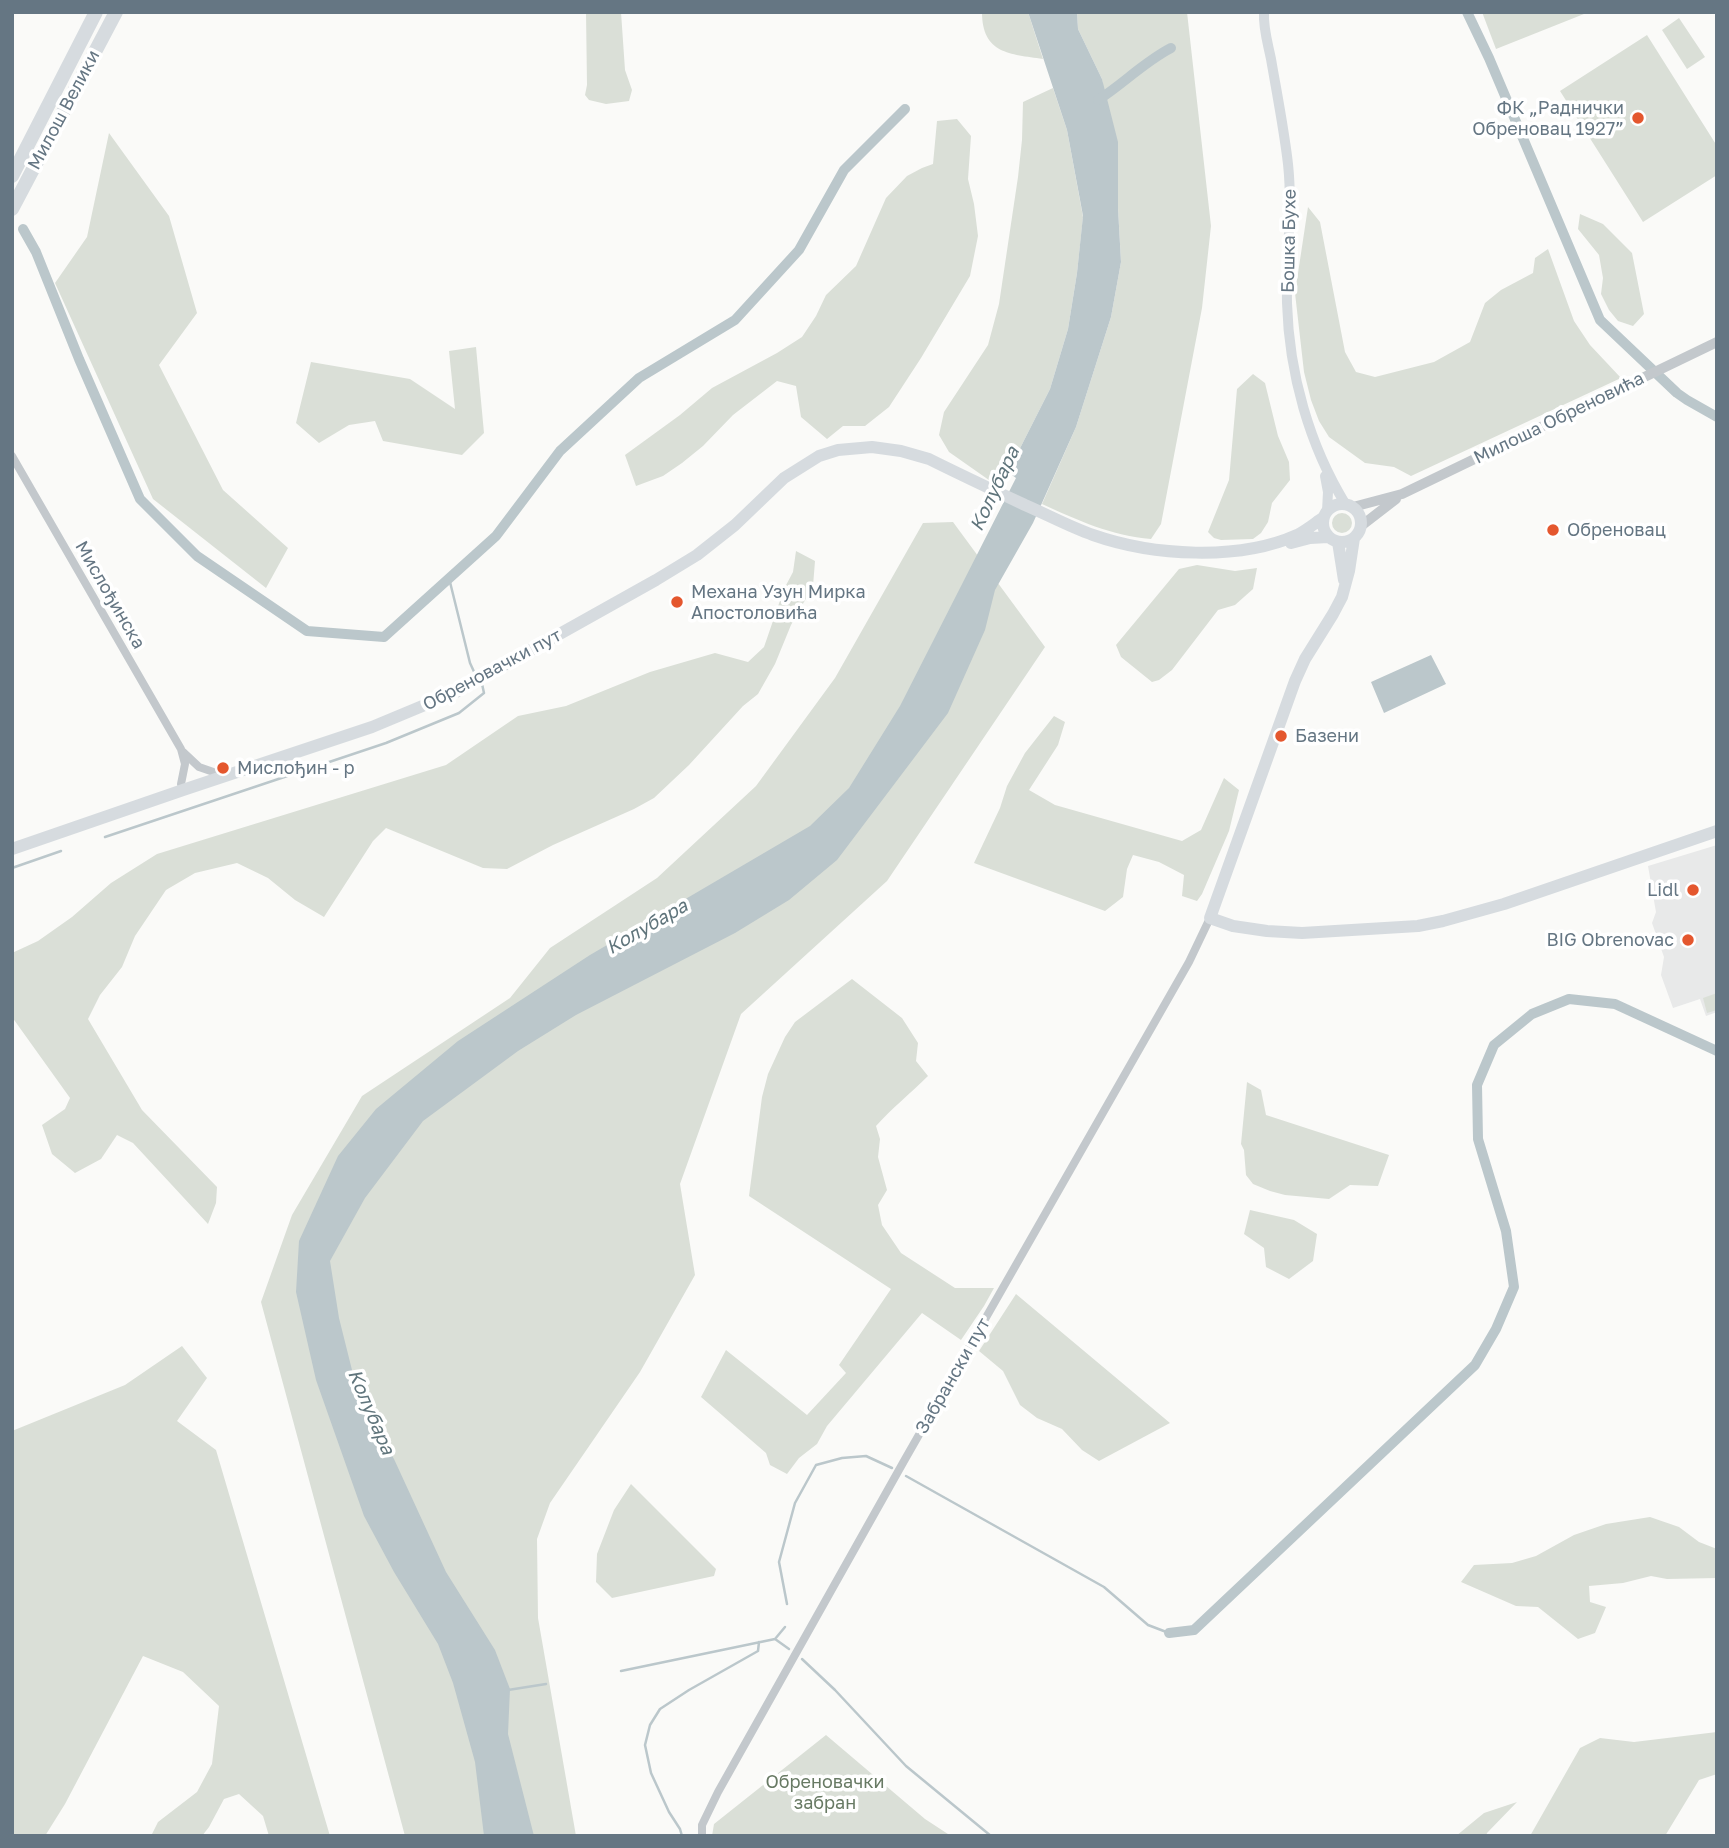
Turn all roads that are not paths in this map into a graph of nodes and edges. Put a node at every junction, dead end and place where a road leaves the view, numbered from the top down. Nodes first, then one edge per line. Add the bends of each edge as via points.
1 (96, 12) edge
2 (116, 12) edge
3 (1264, 12) edge
4 (12, 176) edge
5 (12, 209) edge
6 (1717, 342) edge
7 (12, 456) edge
8 (1324, 466) junction
9 (1402, 494) junction
10 (1349, 506) junction
11 (1325, 514) junction
12 (1357, 532) junction
13 (1333, 539) junction
14 (1270, 545) junction
15 (1345, 583) junction
16 (181, 749) junction
17 (225, 776) junction
18 (183, 790) junction
19 (1717, 831) edge
20 (12, 849) edge
21 (1210, 918) junction
22 (702, 1836) edge

1 - 4 highway, Милош Велики
2 - 5 highway, Милош Велики
3 - 8 main road, Бошка Бухе via 1290,182 1287,304 1293,356
6 - 9 street, Милоша Обреновића
7 - 16 street, Мислођинска
8 - 10 main road, Бошка Бухе
8 - 11 main road, Бошка Бухе
9 - 10 street, Милоша Обреновића
9 - 12 street, Милоша Обреновића
10 - 11 main road via 1338,504
10 - 12 main road via 1359,516
11 - 13 main road via 1323,526
11 - 14 main road via 1300,534
12 - 13 main road via 1346,542
12 - 15 main road
13 - 14 main road
13 - 15 main road
14 - 17 main road, Обреновачки пут via 1215,552 1117,542 1070,526 901,451 872,447 838,450 818,456 784,478 696,555 472,684 372,727
15 - 21 main road via 1337,607 1295,681
16 - 17 street, Мислођинска via 200,767
16 - 18 street, Мислођинска
17 - 18 main road, Обреновачки пут
18 - 20 main road, Обреновачки пут
19 - 21 main road via 1504,904 1418,926 1302,933 1233,926
21 - 22 street, Забрански пут via 718,1792 702,1825

